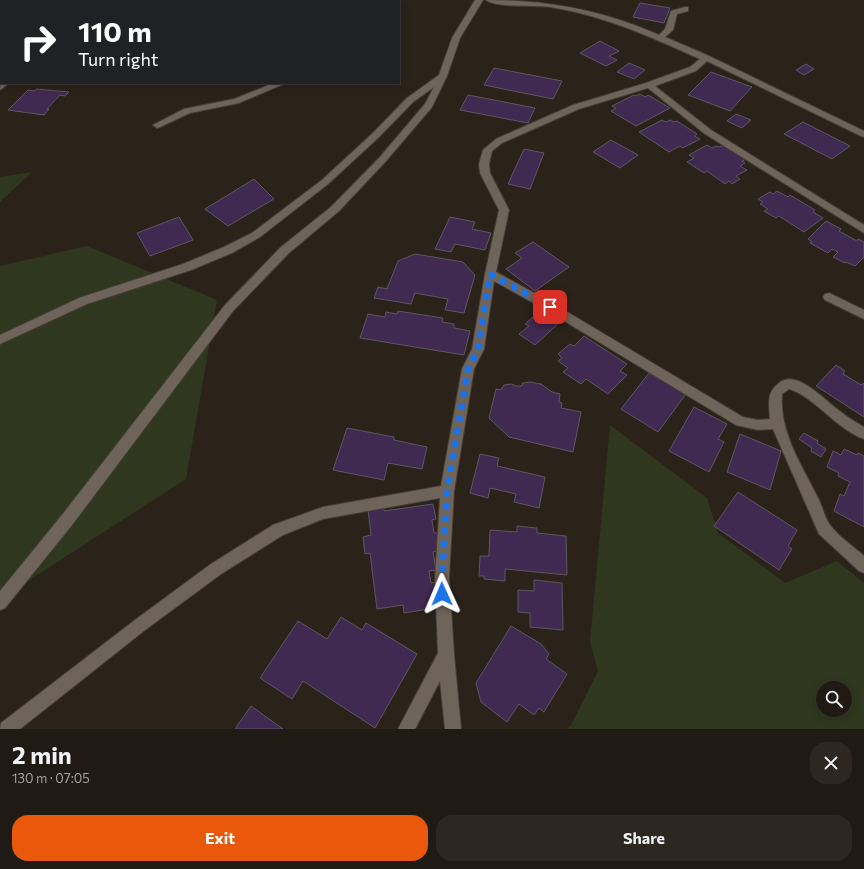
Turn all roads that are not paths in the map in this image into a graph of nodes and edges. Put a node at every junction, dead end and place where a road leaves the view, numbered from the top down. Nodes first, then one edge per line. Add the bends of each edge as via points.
1 (479, 0) edge
2 (490, 0) edge
3 (685, 9) dead end
4 (660, 38) junction
5 (706, 58) junction
6 (442, 76) junction
7 (279, 84) edge
8 (649, 85) junction
9 (157, 125) dead end
10 (864, 134) edge
11 (864, 230) edge
12 (490, 274) junction
13 (829, 297) dead end
14 (864, 315) edge
15 (0, 340) edge
16 (777, 423) junction
17 (864, 434) edge
18 (447, 491) junction
19 (864, 566) edge
20 (0, 603) edge
21 (446, 654) junction
22 (7, 729) edge
23 (406, 729) edge
24 (453, 729) edge

1 - 6 street via 456,38
2 - 4 street via 549,5 598,15
3 - 4 street via 674,13 669,30
4 - 5 street
5 - 8 street via 693,69
5 - 10 street
6 - 15 street via 410,100 325,182 256,235 187,267 83,301
6 - 20 street via 430,105 383,159 335,209 285,250 229,308 67,520
7 - 9 street via 236,101 187,111
8 - 11 street via 708,132
8 - 12 street via 576,108 499,141 488,150 484,164 485,173 504,210
12 - 16 street via 740,420 767,426
12 - 18 street via 478,349 468,369
13 - 14 street
16 - 17 street via 774,405 776,392 787,383 802,388 836,416
16 - 19 street via 824,529
18 - 21 street via 442,578
18 - 22 street via 323,513 278,530 216,569 146,620
21 - 23 street
21 - 24 street

